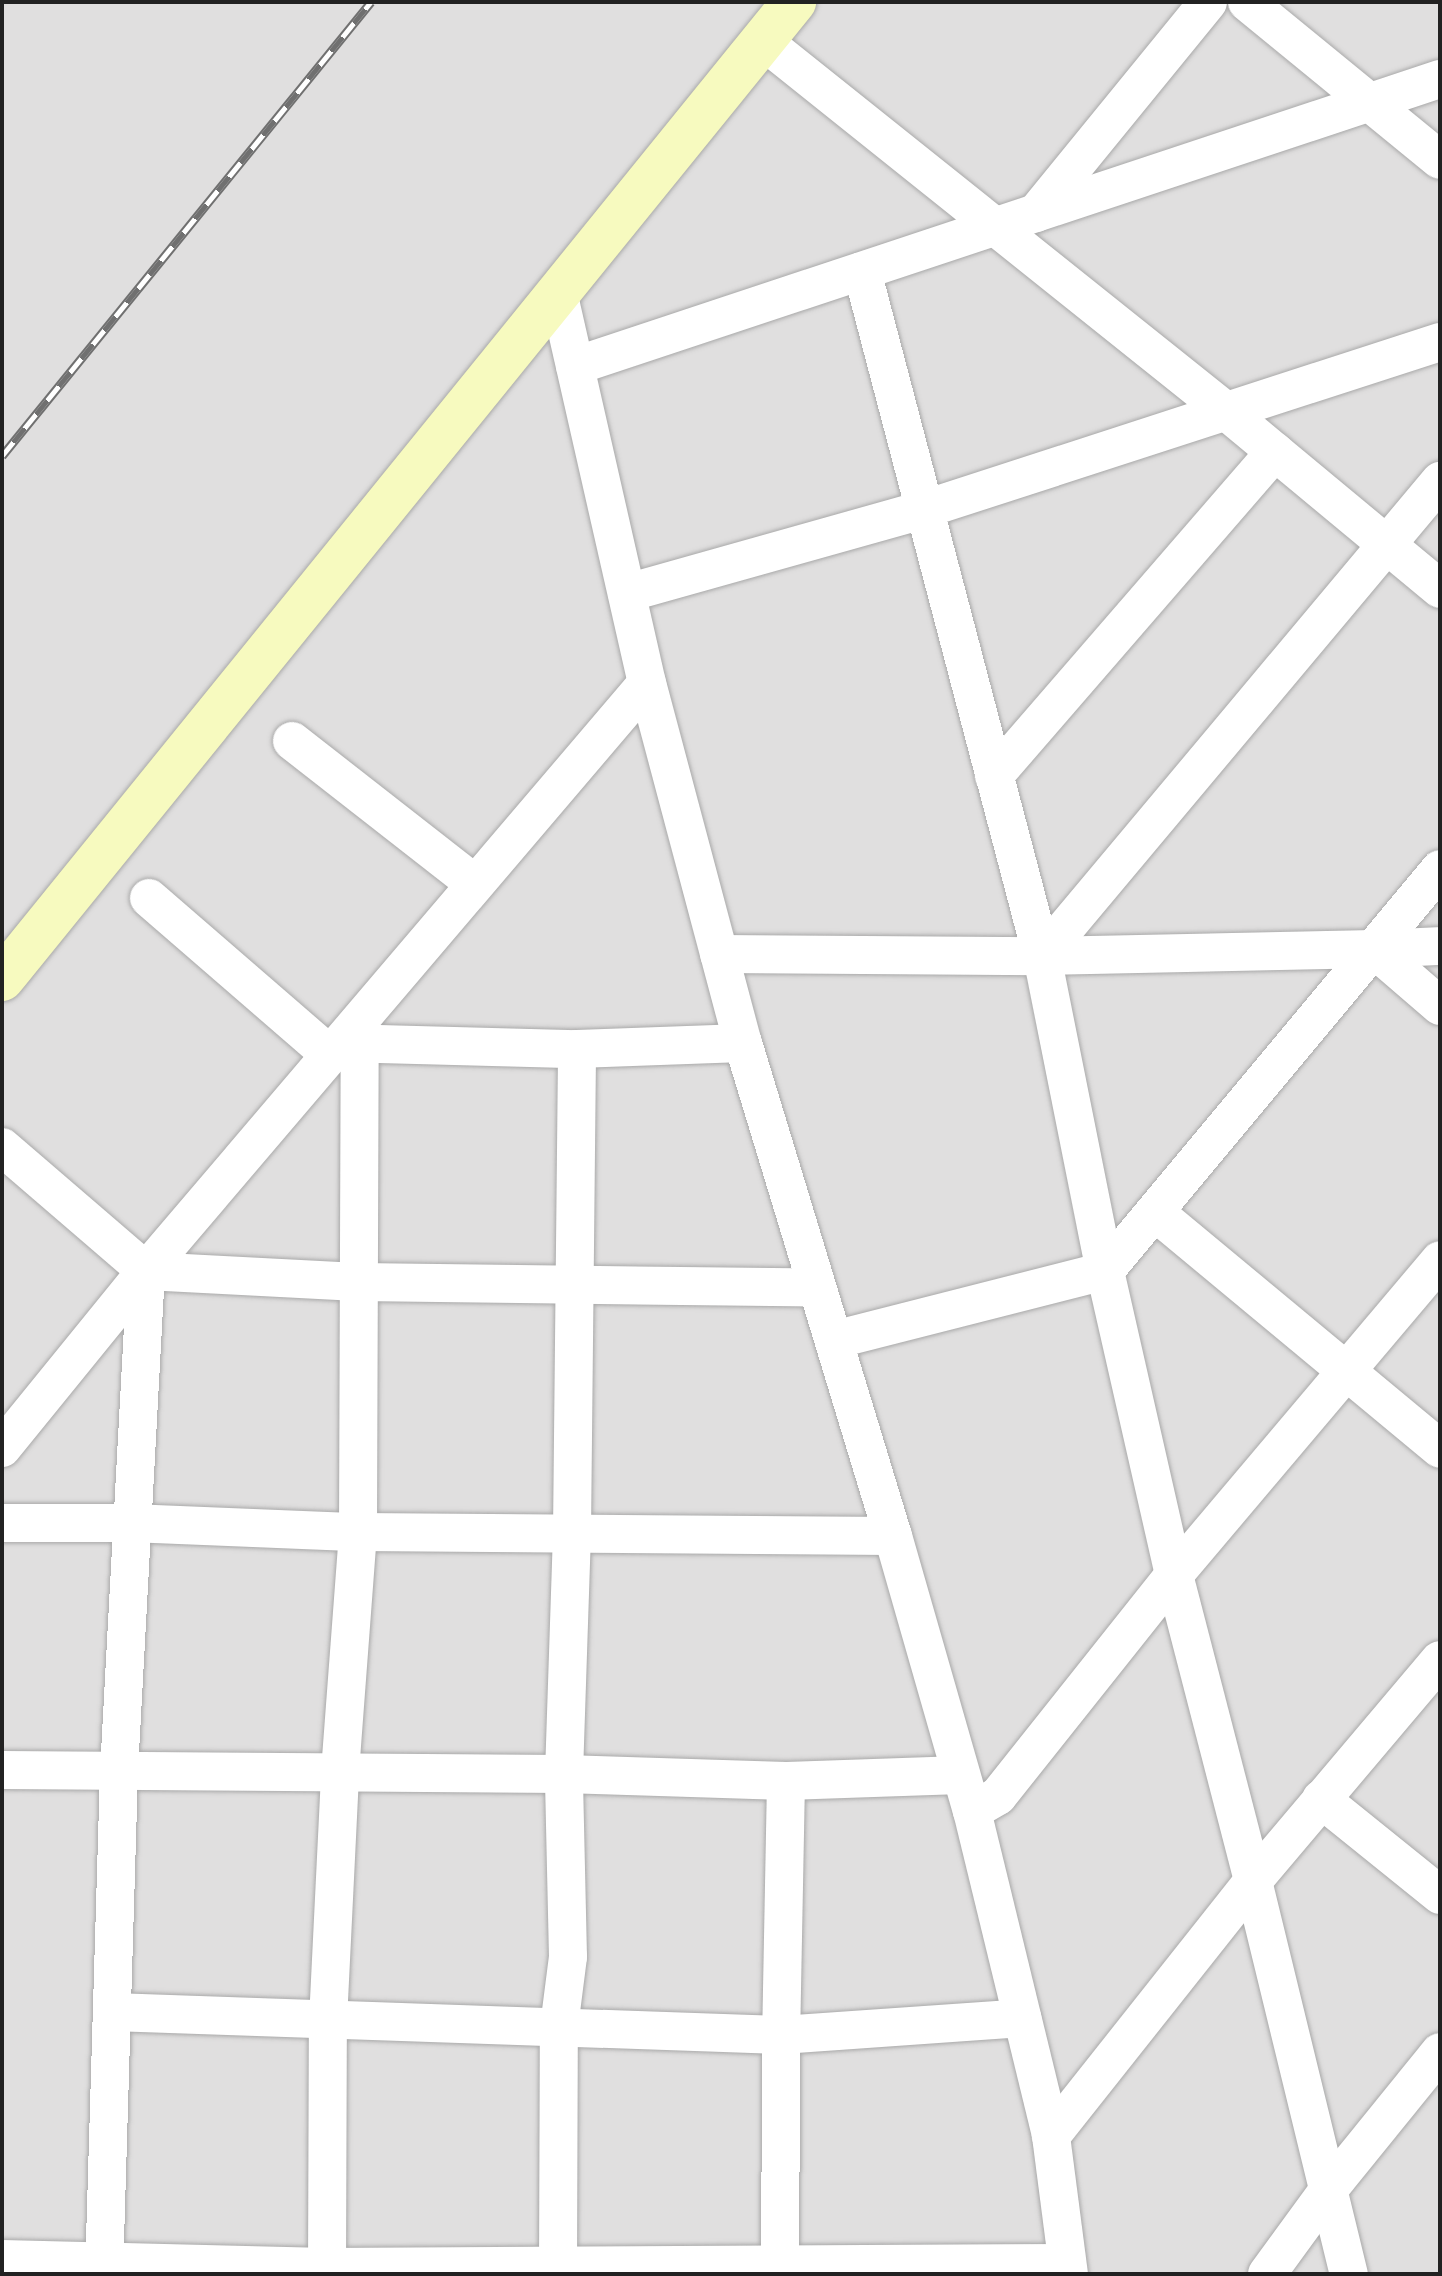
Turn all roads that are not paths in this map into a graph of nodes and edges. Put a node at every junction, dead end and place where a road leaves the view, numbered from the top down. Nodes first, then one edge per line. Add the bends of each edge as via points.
1 (794, 2) edge
2 (1208, 2) edge
3 (1247, 2) edge
4 (763, 41) junction
5 (1440, 79) edge
6 (1370, 102) junction
7 (1440, 160) edge
8 (1036, 213) junction
9 (993, 227) junction
10 (862, 271) junction
11 (559, 296) junction
12 (1440, 342) edge
13 (575, 366) junction
14 (1227, 412) junction
15 (1275, 452) junction
16 (1440, 481) edge
17 (924, 507) junction
18 (1387, 545) junction
19 (1440, 589) edge
20 (627, 593) junction
21 (647, 683) junction
22 (292, 741) dead end
23 (994, 776) junction
24 (1440, 869) edge
25 (475, 884) junction
26 (149, 898) dead end
27 (1440, 946) edge
28 (1374, 949) junction
29 (719, 954) junction
30 (1042, 956) junction
31 (2, 979) edge
32 (1440, 1006) edge
33 (743, 1043) junction
34 (343, 1047) junction
35 (577, 1049) junction
36 (2, 1147) edge
37 (1156, 1213) junction
38 (1440, 1260) edge
39 (146, 1271) junction
40 (1105, 1271) junction
41 (358, 1282) junction
42 (573, 1286) junction
43 (817, 1288) junction
44 (834, 1340) junction
45 (1345, 1372) junction
46 (2, 1448) edge
47 (1440, 1449) edge
48 (2, 1523) edge
49 (130, 1523) junction
50 (358, 1532) junction
51 (572, 1532) junction
52 (893, 1536) junction
53 (1174, 1575) junction
54 (1440, 1660) edge
55 (2, 1770) edge
56 (119, 1771) junction
57 (340, 1772) junction
58 (564, 1774) junction
59 (786, 1781) junction
60 (966, 1793) junction
61 (1321, 1799) junction
62 (1253, 1881) junction
63 (1440, 1895) edge
64 (112, 2012) junction
65 (1022, 2018) junction
66 (328, 2021) junction
67 (559, 2027) junction
68 (781, 2035) junction
69 (1440, 2052) edge
70 (1051, 2136) junction
71 (1329, 2189) junction
72 (2, 2259) edge
73 (104, 2268) edge
74 (1068, 2268) edge
75 (558, 2270) edge
76 (780, 2270) edge
77 (327, 2271) edge
78 (1267, 2274) edge
79 (1349, 2274) edge

1 - 4 street
2 - 8 street
3 - 6 street
4 - 9 street
4 - 11 street
5 - 6 street
6 - 7 street
6 - 8 street
8 - 9 street
9 - 10 street
9 - 14 street
10 - 13 street
10 - 17 street
11 - 13 street
11 - 31 street
12 - 14 street
13 - 20 street
14 - 15 street
14 - 17 street
15 - 18 street
15 - 23 street
16 - 18 street
17 - 20 street
17 - 23 street
18 - 19 street
18 - 30 street
20 - 21 street
21 - 25 street
21 - 29 street
22 - 25 street
23 - 30 street
24 - 28 street
25 - 34 street
26 - 34 street
27 - 28 street
28 - 30 street
28 - 32 street
28 - 37 street
29 - 30 street
29 - 33 street
30 - 40 street
33 - 35 street
33 - 43 street
34 - 35 street
34 - 39 street
34 - 41 street
35 - 42 street
36 - 39 street
37 - 40 street
37 - 45 street
38 - 45 street
39 - 41 street
39 - 46 street
39 - 49 street
40 - 44 street
40 - 53 street
41 - 42 street
41 - 50 street
42 - 43 street
42 - 51 street
43 - 44 street
44 - 52 street
45 - 47 street
45 - 53 street
48 - 49 street
49 - 50 street
49 - 56 street
50 - 51 street
50 - 57 street
51 - 52 street
51 - 58 street
52 - 60 street
53 - 60 street via 998,1796
53 - 62 street
54 - 61 street
55 - 56 street
56 - 57 street
56 - 64 street
57 - 58 street
57 - 66 street
58 - 59 street
58 - 67 street via 568,1957
59 - 60 street
59 - 68 street
60 - 65 street
61 - 62 street
61 - 63 street
62 - 70 street
62 - 71 street
64 - 66 street
64 - 73 street
65 - 68 street
65 - 70 street
66 - 67 street
66 - 77 street
67 - 68 street
67 - 75 street
68 - 76 street
69 - 71 street
70 - 74 street
71 - 78 street
71 - 79 street
72 - 73 street
73 - 77 street
74 - 76 street
75 - 76 street
75 - 77 street

